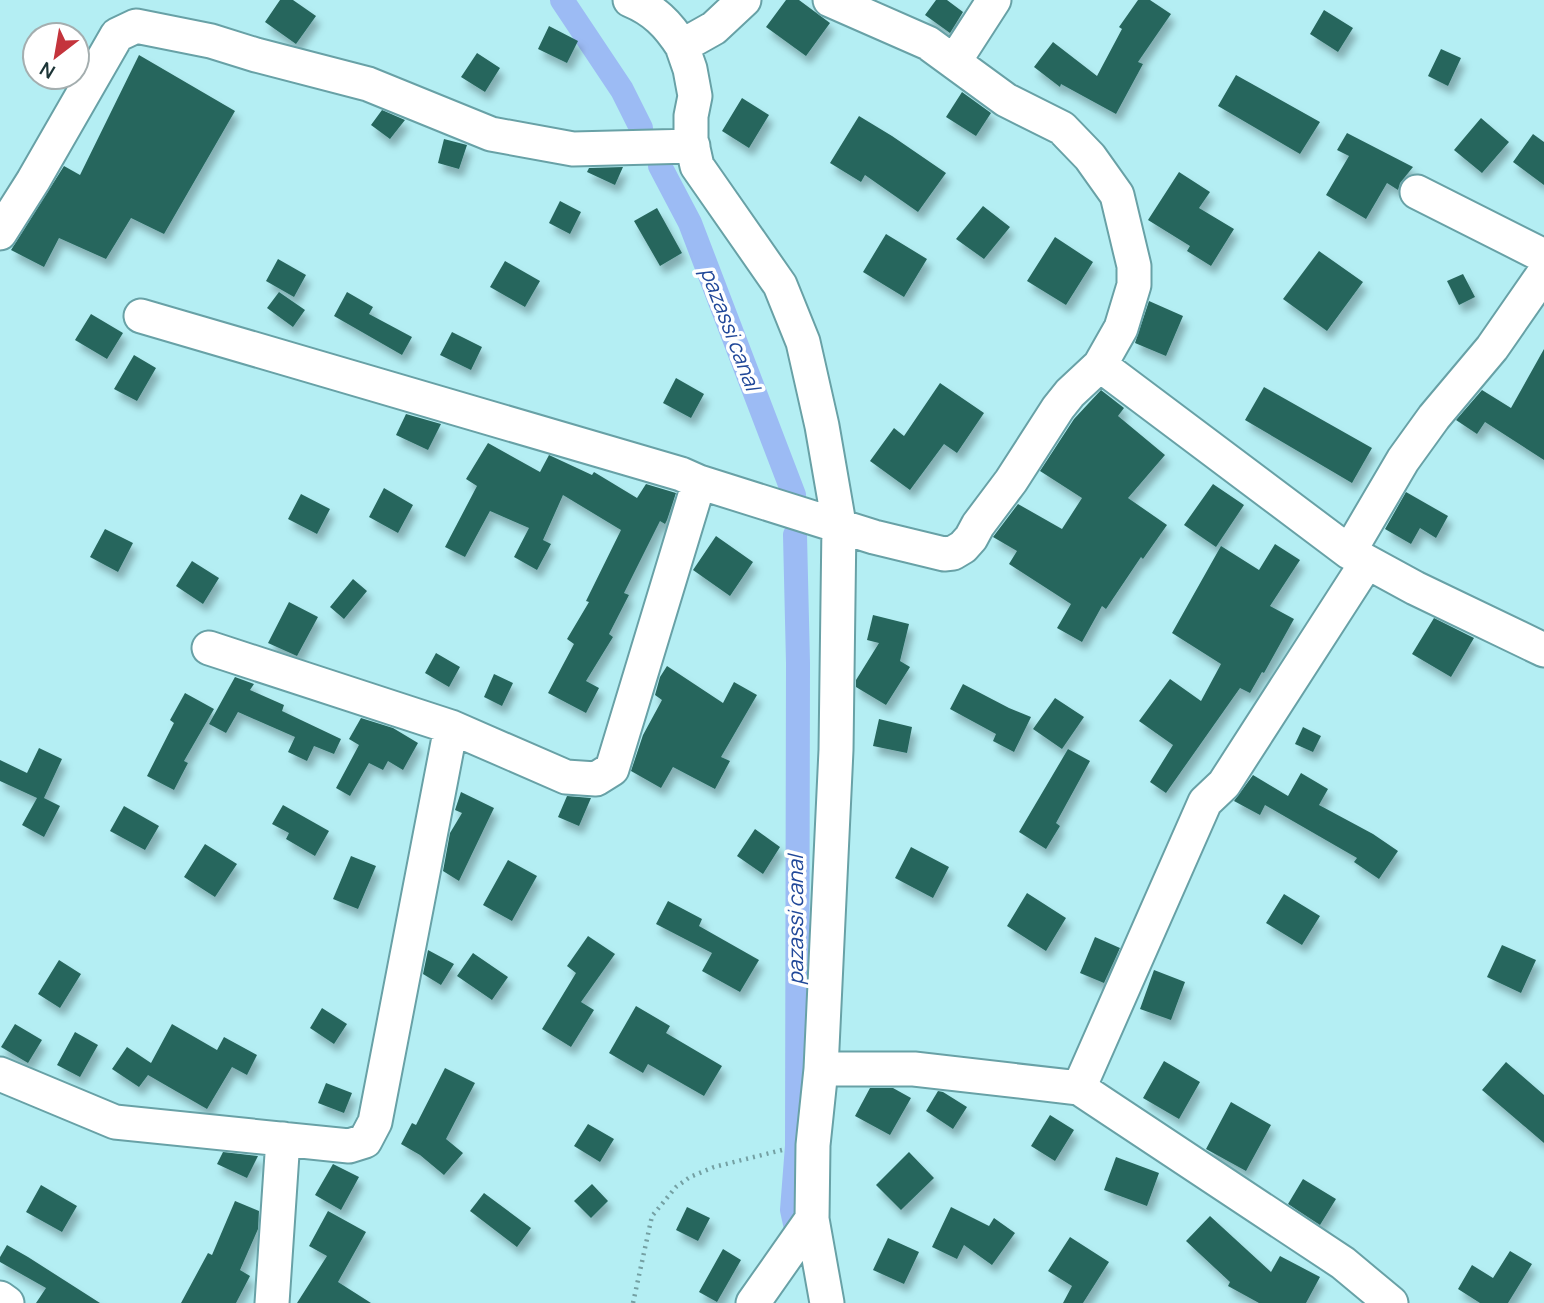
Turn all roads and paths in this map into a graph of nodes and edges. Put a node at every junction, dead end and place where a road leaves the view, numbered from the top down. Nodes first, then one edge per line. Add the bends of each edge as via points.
1 (630, 0) edge
2 (744, 0) edge
3 (830, 0) edge
4 (994, 0) edge
5 (682, 46) junction
6 (954, 62) junction
7 (692, 146) junction
8 (1417, 192) dead end
9 (0, 233) edge
10 (1544, 256) edge
11 (1544, 273) edge
12 (141, 316) dead end
13 (1100, 365) junction
14 (699, 482) junction
15 (839, 524) junction
16 (1358, 557) junction
17 (1540, 640) edge
18 (209, 648) dead end
19 (451, 727) junction
20 (821, 1069) junction
21 (0, 1074) edge
22 (1079, 1088) junction
23 (283, 1139) junction
24 (813, 1145) junction
25 (812, 1219) junction
26 (0, 1298) edge
27 (7, 1303) edge
28 (272, 1303) edge
29 (633, 1303) edge
30 (753, 1303) edge
31 (827, 1303) edge
32 (1391, 1303) edge

1 - 5 street via 668,25
2 - 5 street via 715,28
3 - 6 street via 928,43
4 - 6 street
5 - 7 street via 695,96
6 - 13 street via 1006,100 1062,128 1117,195 1135,266 1135,285 1121,328
7 - 9 street via 573,149 491,134 368,84 211,41 136,26 117,35
7 - 15 street via 698,166 780,285 803,341
8 - 10 street
11 - 16 street via 1492,348 1403,460
12 - 14 street
13 - 15 street via 1058,408 963,547 953,553 935,553
13 - 16 street
14 - 15 street
14 - 19 street via 612,769 596,779 566,777
15 - 20 street via 836,750
16 - 17 street via 1415,588
16 - 22 street via 1224,783 1205,802
18 - 19 street
19 - 23 street via 375,1122 365,1141 349,1146
20 - 22 street via 914,1069
20 - 24 street
21 - 23 street via 115,1122
22 - 32 street via 1343,1263
23 - 28 street
24 - 25 street
24 - 29 path via 714,1167 676,1187 653,1216
25 - 30 street
25 - 31 street
26 - 27 street

